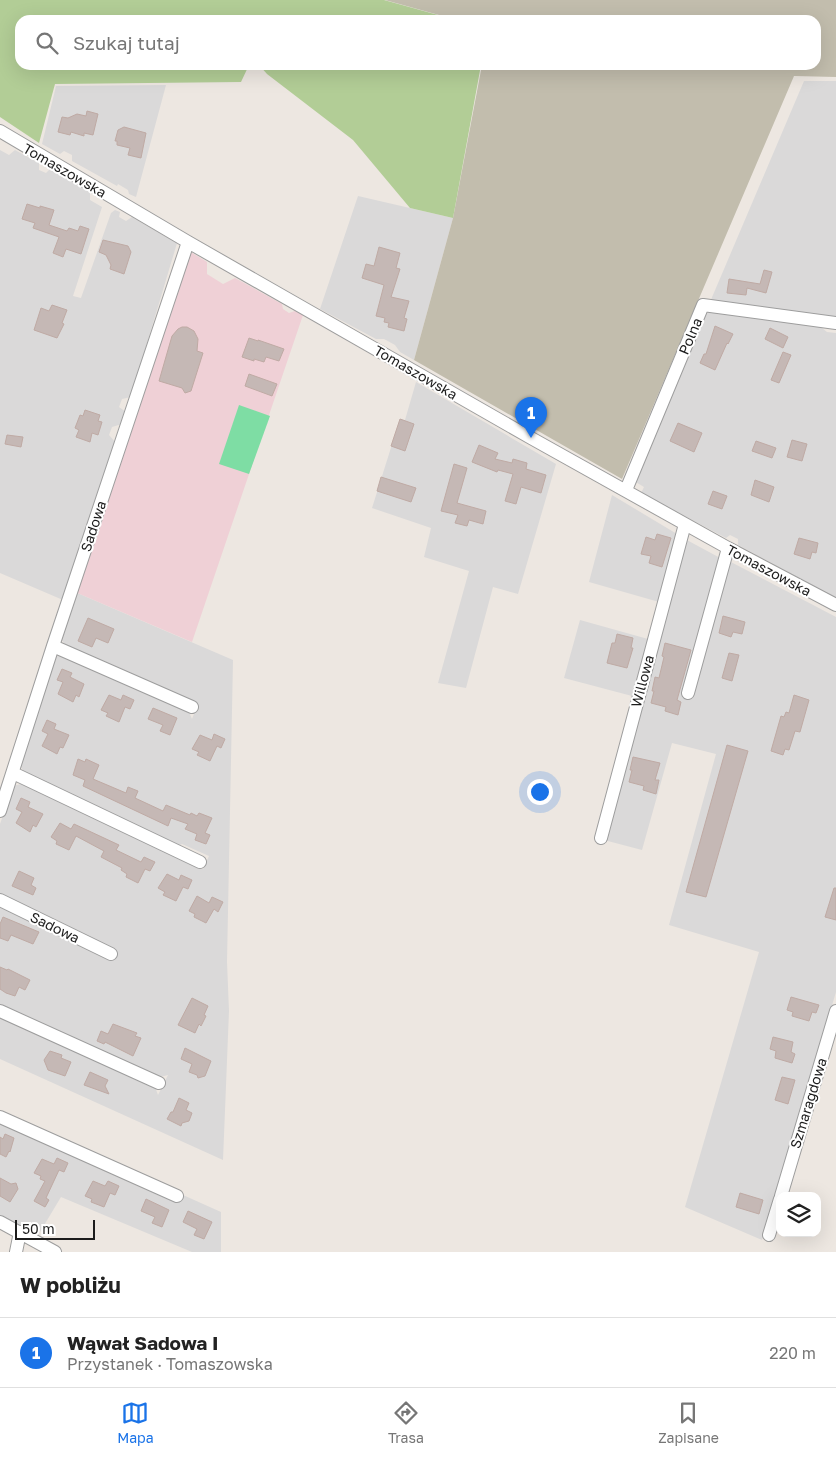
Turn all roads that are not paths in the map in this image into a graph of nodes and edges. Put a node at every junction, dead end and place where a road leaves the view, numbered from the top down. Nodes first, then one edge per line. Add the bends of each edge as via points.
1 (0, 132) edge
2 (188, 242) junction
3 (836, 324) edge
4 (626, 490) junction
5 (685, 524) junction
6 (728, 548) junction
7 (836, 605) edge
8 (53, 646) junction
9 (688, 693) dead end
10 (192, 707) dead end
11 (13, 774) junction
12 (0, 811) edge
13 (601, 838) dead end
14 (200, 862) dead end
15 (0, 900) edge
16 (110, 954) dead end
17 (0, 1011) edge
18 (836, 1011) edge
19 (159, 1083) dead end
20 (0, 1117) edge
21 (782, 1192) edge
22 (177, 1196) dead end
23 (776, 1211) edge
24 (0, 1222) edge
25 (20, 1232) junction
26 (769, 1235) dead end
27 (16, 1252) edge
28 (55, 1252) edge

1 - 2 street, Tomaszowska
2 - 4 street, Tomaszowska
2 - 8 street, Sadowa
3 - 4 street, Polna via 703,305
4 - 5 street, Tomaszowska
5 - 6 street, Tomaszowska
5 - 13 street, Willowa
6 - 7 street, Tomaszowska
6 - 9 street
8 - 10 street
8 - 11 street, Sadowa
11 - 12 street, Sadowa
11 - 14 street
15 - 16 street, Sadowa
17 - 19 street
18 - 21 street, Szmaragdowa
20 - 22 street
23 - 26 street, Szmaragdowa
24 - 25 street
25 - 27 street
25 - 28 street

